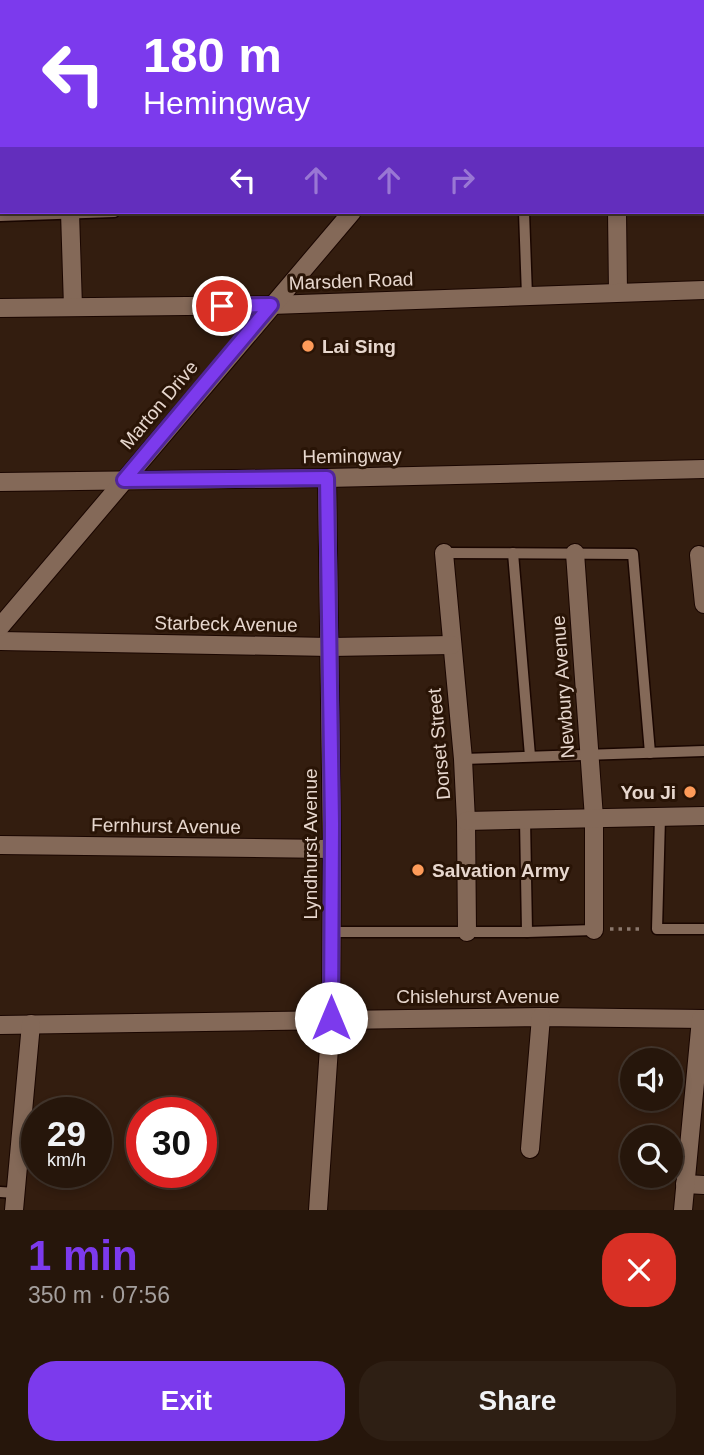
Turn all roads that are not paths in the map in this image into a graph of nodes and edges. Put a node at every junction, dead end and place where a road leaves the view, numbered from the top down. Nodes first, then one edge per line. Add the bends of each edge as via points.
1 (601, 0) edge
2 (650, 0) edge
3 (47, 214) edge
4 (70, 214) edge
5 (350, 214) edge
6 (524, 214) edge
7 (617, 214) edge
8 (0, 216) edge
9 (704, 290) edge
10 (618, 292) junction
11 (527, 296) junction
12 (271, 305) junction
13 (73, 307) junction
14 (0, 308) edge
15 (704, 469) edge
16 (327, 478) junction
17 (124, 480) junction
18 (0, 482) edge
19 (444, 553) joint
20 (513, 553) junction
21 (575, 553) junction
22 (702, 555) edge
23 (704, 604) edge
24 (0, 627) edge
25 (0, 641) edge
26 (452, 645) junction
27 (331, 647) junction
28 (704, 751) edge
29 (650, 753) junction
30 (589, 754) junction
31 (530, 756) junction
32 (463, 759) junction
33 (704, 816) edge
34 (660, 817) junction
35 (594, 818) junction
36 (525, 820) junction
37 (466, 821) junction
38 (0, 845) edge
39 (332, 849) junction
40 (704, 929) edge
41 (594, 930) joint
42 (331, 932) junction
43 (467, 932) junction
44 (527, 932) junction
45 (541, 1017) junction
46 (331, 1018) junction
47 (702, 1019) edge
48 (31, 1024) junction
49 (0, 1025) edge
50 (530, 1149) dead end
51 (685, 1184) junction
52 (704, 1185) edge
53 (10, 1198) edge
54 (318, 1210) edge
55 (682, 1210) edge

1 - 2 street
3 - 8 lane
4 - 13 street
5 - 12 street, Marton Drive
6 - 11 lane
7 - 10 street
9 - 10 street, Marsden Road
10 - 11 street, Marsden Road
11 - 12 street, Marsden Road
12 - 13 street, Marsden Road
12 - 17 street, Marton Drive
13 - 14 street, Marsden Road
15 - 16 street, Hemingway
16 - 17 street, Hemingway
16 - 27 street, Lyndhurst Avenue
17 - 18 street, Hemingway
17 - 24 street, Marton Drive
19 - 20 lane
19 - 26 street, Dorset Street
20 - 21 lane
20 - 31 lane
21 - 29 lane via 633,554
21 - 30 street, Newbury Avenue
22 - 23 street
25 - 27 street, Starbeck Avenue
26 - 27 street, Starbeck Avenue
26 - 32 street, Dorset Street
27 - 39 street, Lyndhurst Avenue
28 - 29 lane
29 - 30 lane
30 - 31 lane
30 - 35 street, Newbury Avenue
31 - 32 lane
32 - 37 street, Dorset Street
33 - 34 street
34 - 35 street
34 - 40 lane via 657,929
35 - 36 street
35 - 41 street, Newbury Avenue
36 - 37 street
36 - 44 lane
37 - 43 street, Dorset Street
38 - 39 street, Fernhurst Avenue
39 - 42 street, Lyndhurst Avenue
41 - 44 lane
42 - 43 lane
42 - 46 street, Lyndhurst Avenue
43 - 44 lane
45 - 46 street, Chislehurst Avenue
45 - 47 street, Chislehurst Avenue
45 - 50 street
46 - 48 street, Chislehurst Avenue
46 - 54 street, Lyndhurst Avenue
47 - 51 street
48 - 49 street, Chislehurst Avenue
48 - 53 street
51 - 52 street
51 - 55 street

